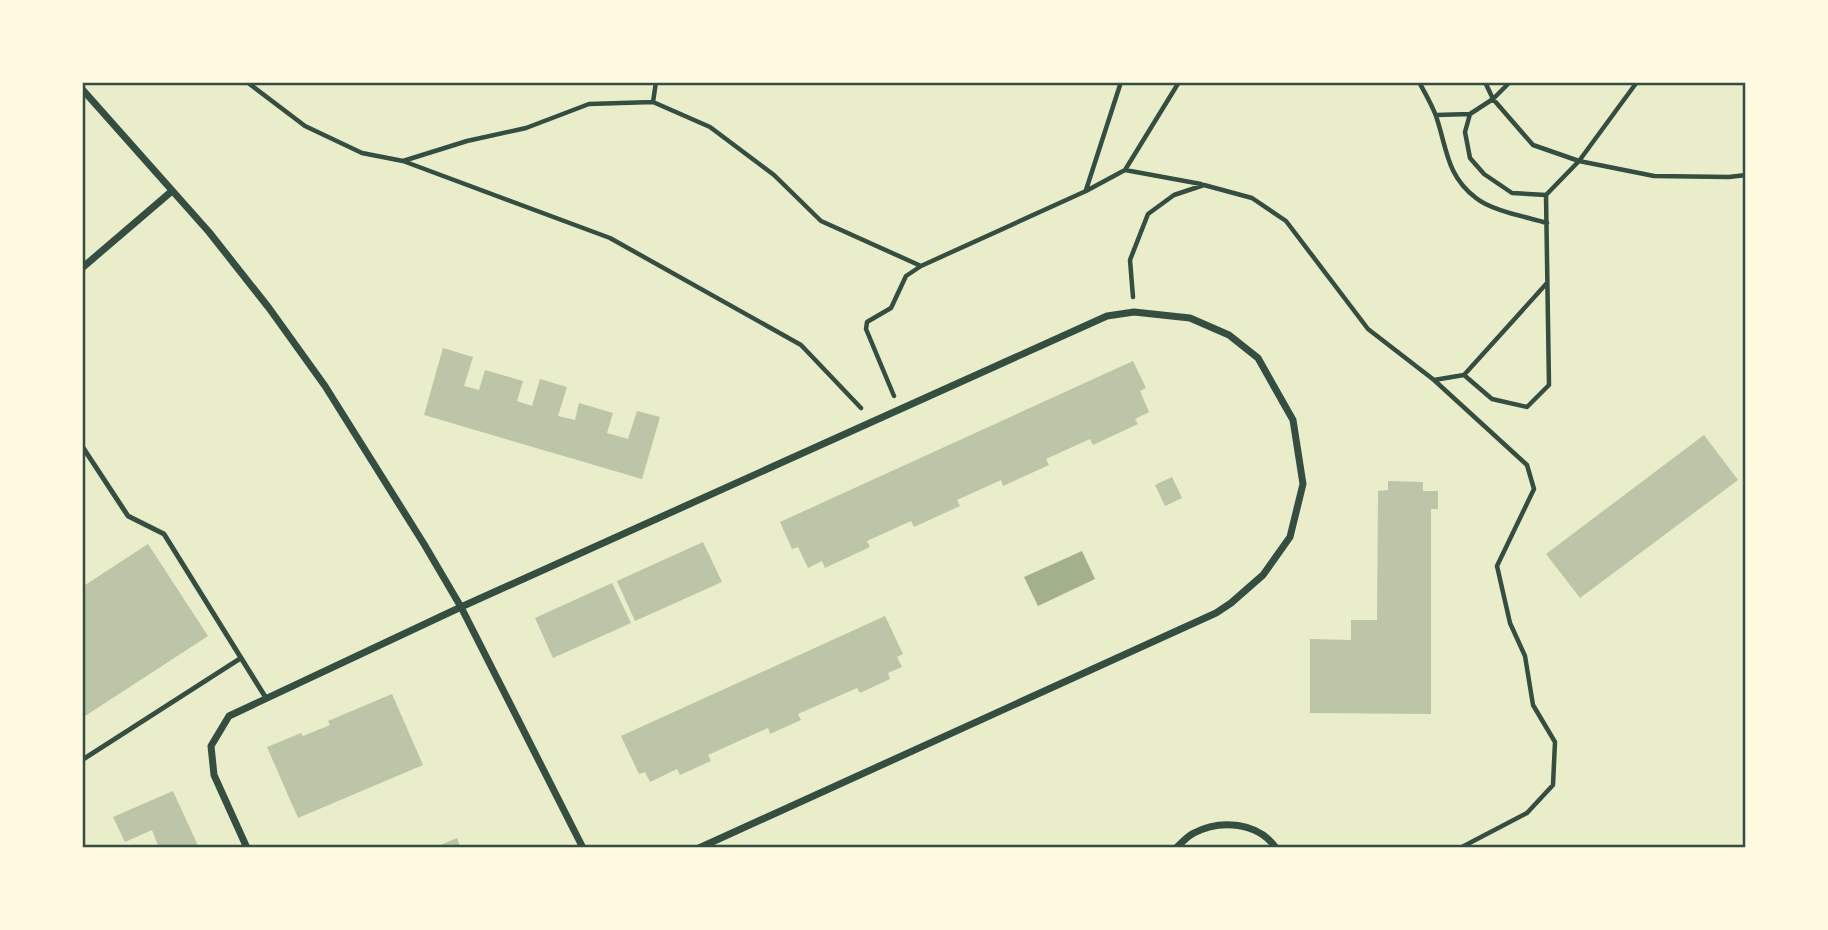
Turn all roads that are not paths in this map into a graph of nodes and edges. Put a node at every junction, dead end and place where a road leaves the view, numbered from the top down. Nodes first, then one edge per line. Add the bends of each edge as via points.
1 (82, 89) edge
2 (172, 191) junction
3 (82, 268) edge
4 (82, 446) edge
5 (461, 607) junction
6 (241, 658) junction
7 (266, 698) junction
8 (82, 760) edge
9 (247, 848) edge
10 (583, 848) edge
11 (699, 848) edge
12 (1176, 848) edge
13 (1276, 848) edge

1 - 2 street
2 - 3 street
2 - 5 street via 269,307 325,386
4 - 6 lane via 128,516 164,534
5 - 7 street
5 - 10 street
5 - 11 street via 1107,316 1134,312 1190,318 1229,335 1258,358 1293,420 1303,484 1290,537 1264,575 1216,613
6 - 7 lane
6 - 8 lane
7 - 9 street via 229,716 211,746 214,775
12 - 13 street via 1191,834 1234,824 1255,831

